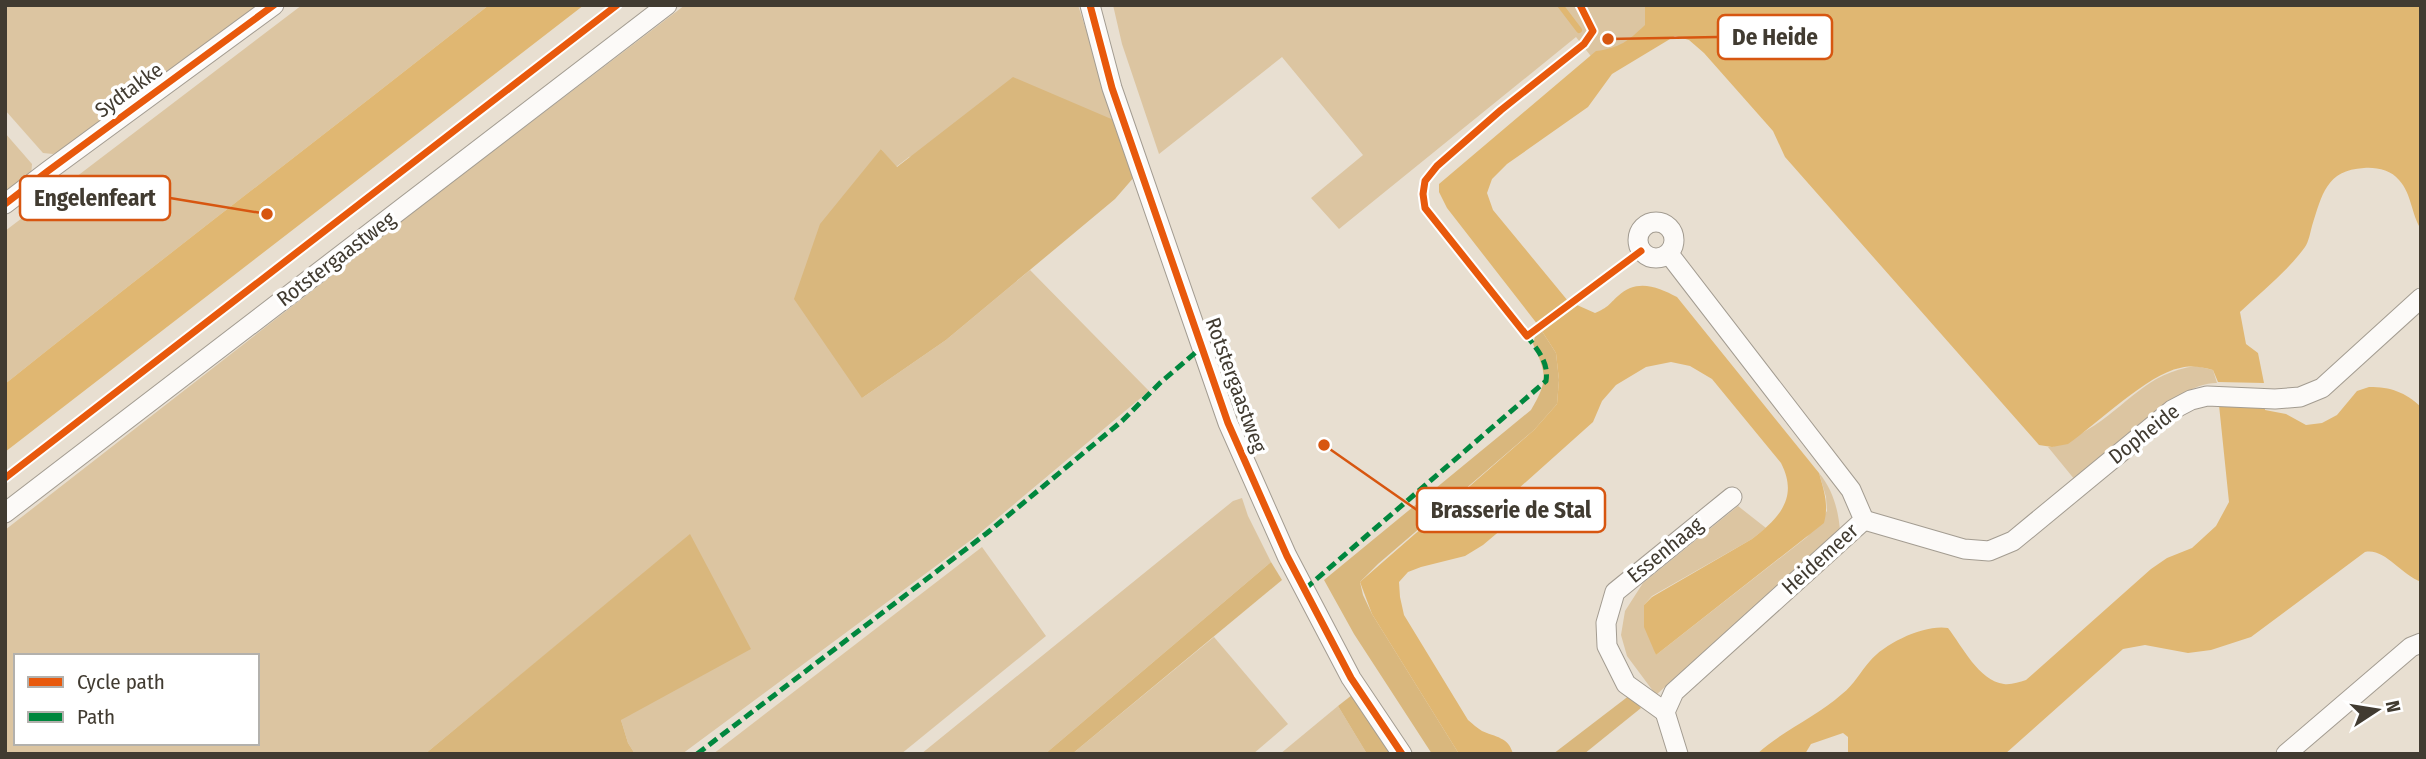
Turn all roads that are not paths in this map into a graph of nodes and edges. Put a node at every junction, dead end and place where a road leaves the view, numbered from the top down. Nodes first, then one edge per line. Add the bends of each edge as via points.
1 (274, 5) edge
2 (667, 5) edge
3 (1090, 5) edge
4 (5, 204) edge
5 (1669, 254) dead end
6 (2421, 298) edge
7 (1732, 497) dead end
8 (5, 513) edge
9 (1864, 520) junction
10 (2421, 643) edge
11 (1665, 712) junction
12 (1402, 754) edge
13 (1678, 754) edge
14 (2286, 754) edge

1 - 4 street, Sydtakke
2 - 8 street, Rotstergaastweg
3 - 12 street, Rotstergaastweg via 1112,88 1228,423 1287,556 1351,678
5 - 9 street, Heidemeer via 1851,490
6 - 9 street, Dopheide via 2322,387 2300,397 2207,396 2172,410 2013,541 1989,551 1964,549
7 - 11 street, Essenhaag via 1615,592 1606,623 1607,646 1626,684
9 - 11 street, Heidemeer via 1675,692
10 - 14 street
11 - 13 street

